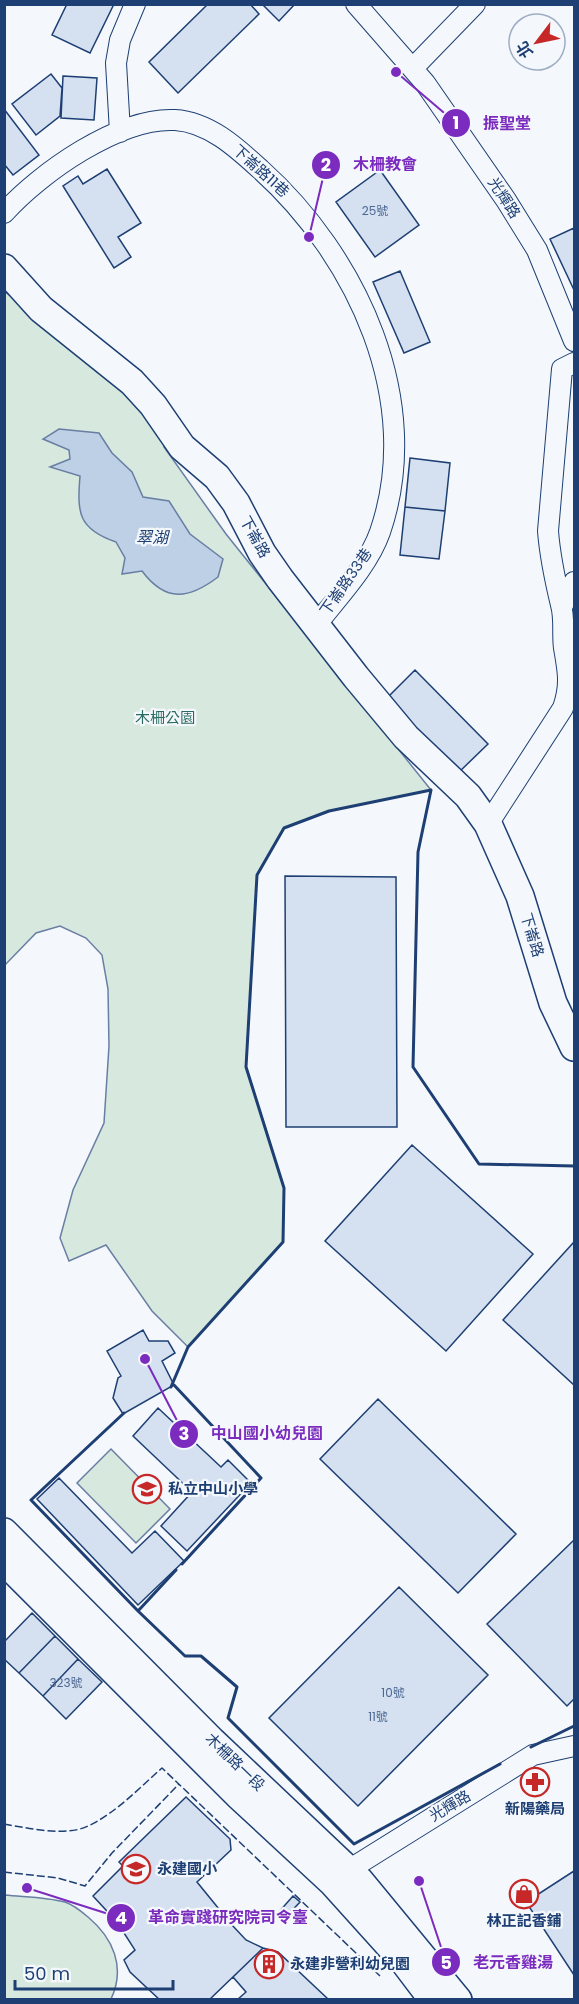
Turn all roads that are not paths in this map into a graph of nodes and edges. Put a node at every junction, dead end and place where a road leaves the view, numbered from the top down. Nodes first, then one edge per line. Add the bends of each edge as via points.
1 (135, 4) edge
2 (356, 4) edge
3 (475, 4) edge
4 (413, 68) junction
5 (120, 132) junction
6 (4, 213) edge
7 (4, 268) edge
8 (574, 341) edge
9 (382, 362) joint
10 (574, 363) edge
11 (574, 582) edge
12 (562, 607) junction
13 (316, 625) junction
14 (489, 824) junction
15 (574, 1047) edge
16 (4, 1532) edge
17 (4, 1561) edge
18 (574, 1746) edge
19 (339, 1875) junction
20 (433, 2000) edge
21 (458, 2000) edge

1 - 5 street via 120,40 116,63
2 - 4 street, 光輝路
3 - 4 street
4 - 8 street, 光輝路 via 537,250
5 - 6 street, 下崙路11巷 via 53,168
5 - 9 street, 下崙路11巷 via 147,123 176,120 200,126 234,146 304,212 329,246 360,301
7 - 13 main road, 下崙路 via 41,309 132,382 182,447 217,477 236,503 262,553
9 - 13 street, 下崙路33巷 via 394,444 390,493 379,533 358,570
10 - 12 street via 562,369 548,531
11 - 12 street
12 - 14 street via 569,692 563,708
13 - 14 main road, 下崙路 via 406,737 468,796
14 - 15 main road, 下崙路 via 520,896 553,1003
16 - 19 main road, 木柵路一段
17 - 19 main road, 木柵路一段 via 238,1795
18 - 19 street, 光輝路 via 533,1755
19 - 20 main road, 木柵路一段
19 - 21 main road, 木柵路一段 via 360,1881

